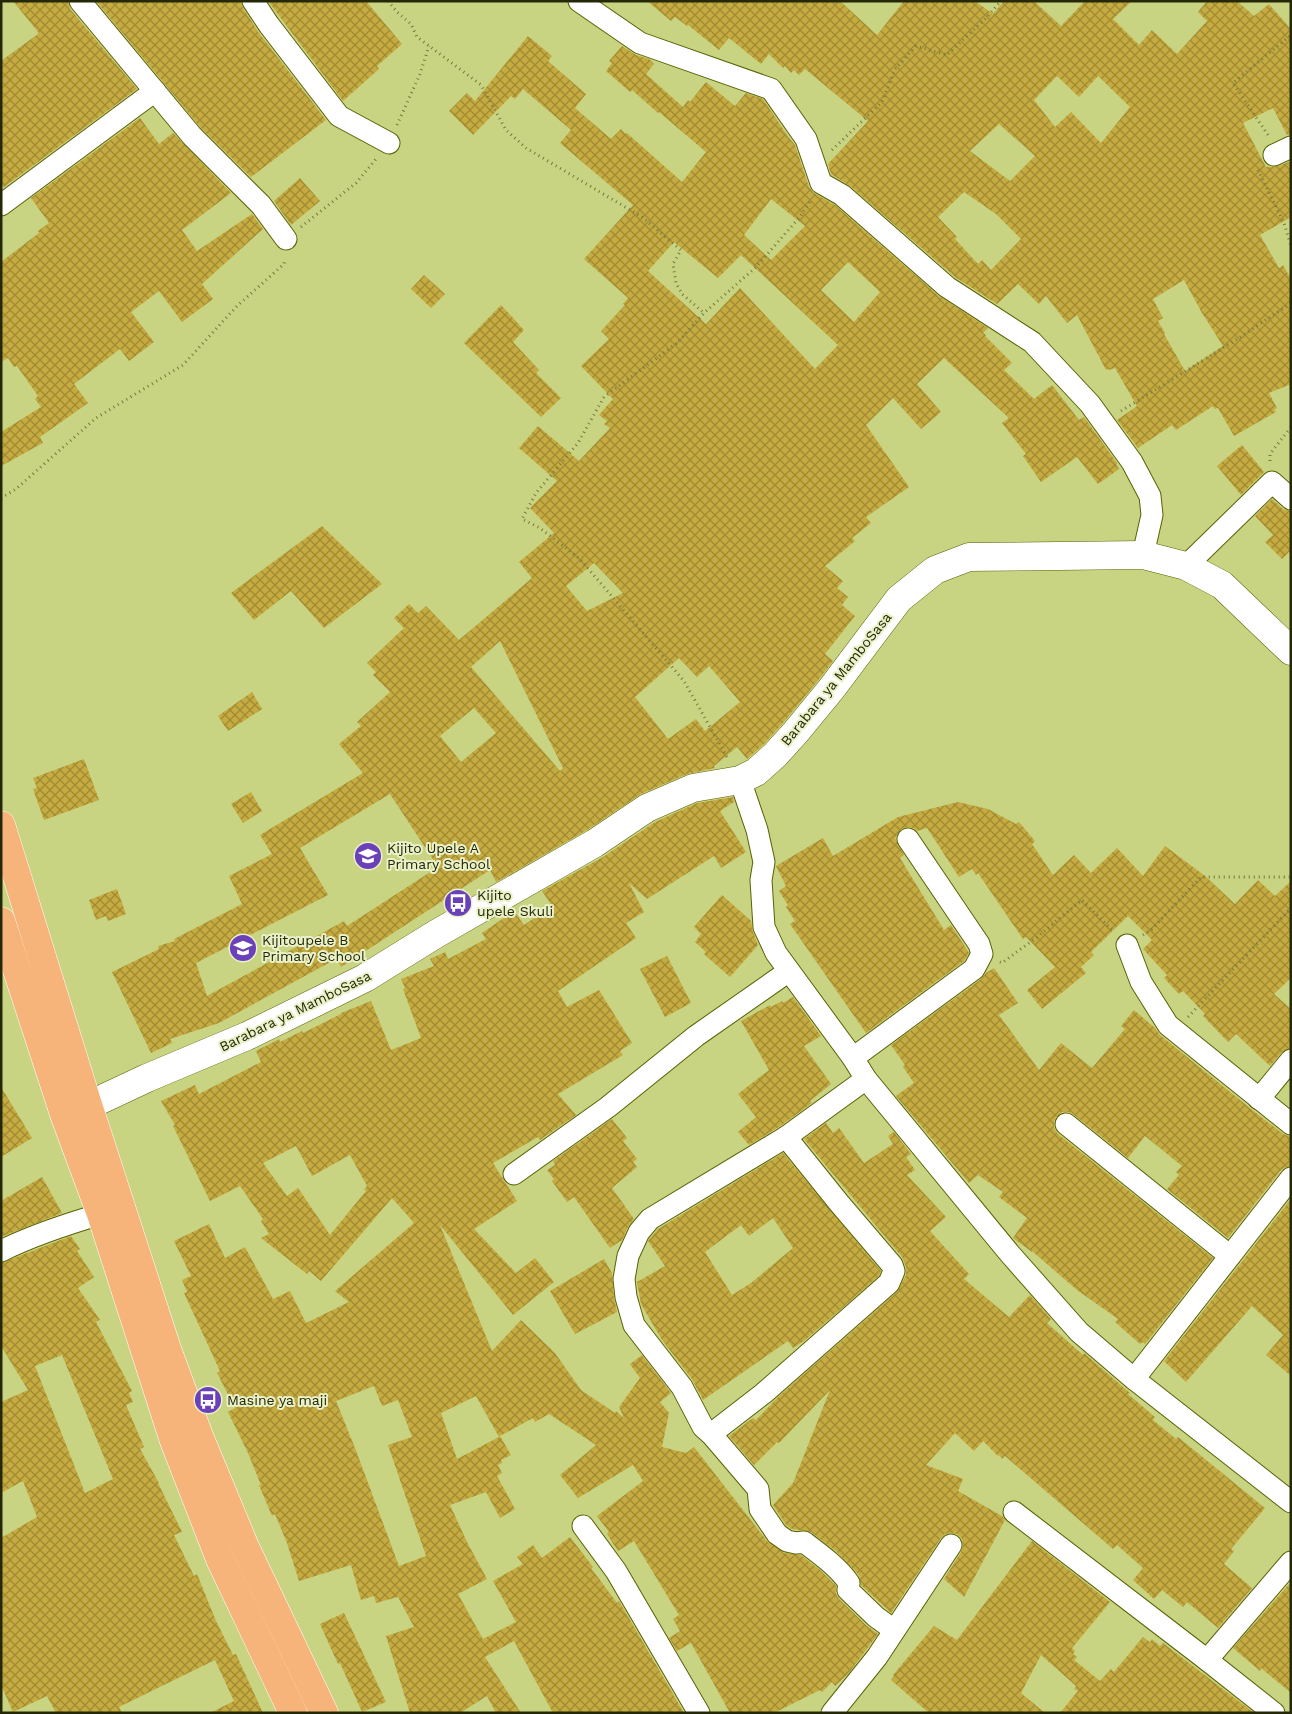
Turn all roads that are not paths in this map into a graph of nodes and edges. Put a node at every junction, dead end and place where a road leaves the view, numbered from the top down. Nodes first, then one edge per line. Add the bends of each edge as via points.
1 (80, 1) edge
2 (253, 1) edge
3 (579, 1) edge
4 (156, 91) junction
5 (389, 143) road end
6 (1, 205) edge
7 (286, 239) road end
8 (1291, 500) edge
9 (1143, 555) junction
10 (1186, 566) junction
11 (1291, 651) edge
12 (740, 780) junction
13 (1, 825) edge
14 (908, 839) dead end
15 (1, 921) edge
16 (1127, 945) road end
17 (789, 971) junction
18 (854, 1058) junction
19 (1291, 1060) edge
20 (866, 1079) junction
21 (1259, 1098) junction
22 (77, 1111) junction
23 (1066, 1124) dead end
24 (1291, 1124) edge
25 (786, 1137) junction
26 (514, 1174) dead end
27 (1291, 1178) edge
28 (101, 1214) junction
29 (1, 1251) edge
30 (1230, 1256) junction
31 (1134, 1379) junction
32 (711, 1434) junction
33 (1291, 1502) edge
34 (1014, 1512) dead end
35 (583, 1526) dead end
36 (951, 1545) dead end
37 (1291, 1562) edge
38 (894, 1630) junction
39 (1207, 1660) junction
40 (293, 1713) edge
41 (324, 1713) edge
42 (699, 1713) edge
43 (832, 1713) edge
44 (1274, 1713) edge

1 - 4 street
2 - 5 street via 339,116
3 - 9 street via 640,43 771,89 806,139 821,183 842,195 947,287 1032,342 1090,404 1132,462 1150,496 1152,515
4 - 6 street
4 - 7 street via 192,136 261,205
8 - 10 street via 1272,482
9 - 10 street, Barabara ya MamboSasa
9 - 12 street, Barabara ya MamboSasa via 969,557 935,570 899,599 832,688 775,755 756,772
10 - 11 street, Barabara ya MamboSasa via 1222,585
12 - 17 street via 764,862 761,880 764,928
12 - 22 street, Barabara ya MamboSasa via 693,788 647,808 595,843 365,978 247,1036
13 - 22 main road
14 - 18 street via 980,944 982,954 974,969
15 - 22 main road
16 - 21 street via 1141,982 1168,1026
17 - 18 street
17 - 26 street via 696,1036 608,1107
18 - 20 street
19 - 21 street
20 - 25 street
20 - 31 street via 1010,1254 1079,1332
21 - 24 street
22 - 28 main road
22 - 41 main road via 199,1436 245,1547
23 - 30 street
25 - 32 street via 650,1219 639,1232 628,1256 624,1279 634,1325 682,1387 703,1427
25 - 32 street via 894,1271 889,1283 764,1393
27 - 30 street
28 - 29 street via 18,1242
28 - 40 main road via 174,1441 220,1559
30 - 31 street
31 - 33 street
32 - 38 street via 758,1489 760,1509 777,1534 787,1541 804,1542 811,1547 844,1576 849,1583 848,1590
34 - 39 street
35 - 42 street via 616,1571
36 - 38 street
37 - 39 street
38 - 43 street via 877,1657
39 - 44 street

